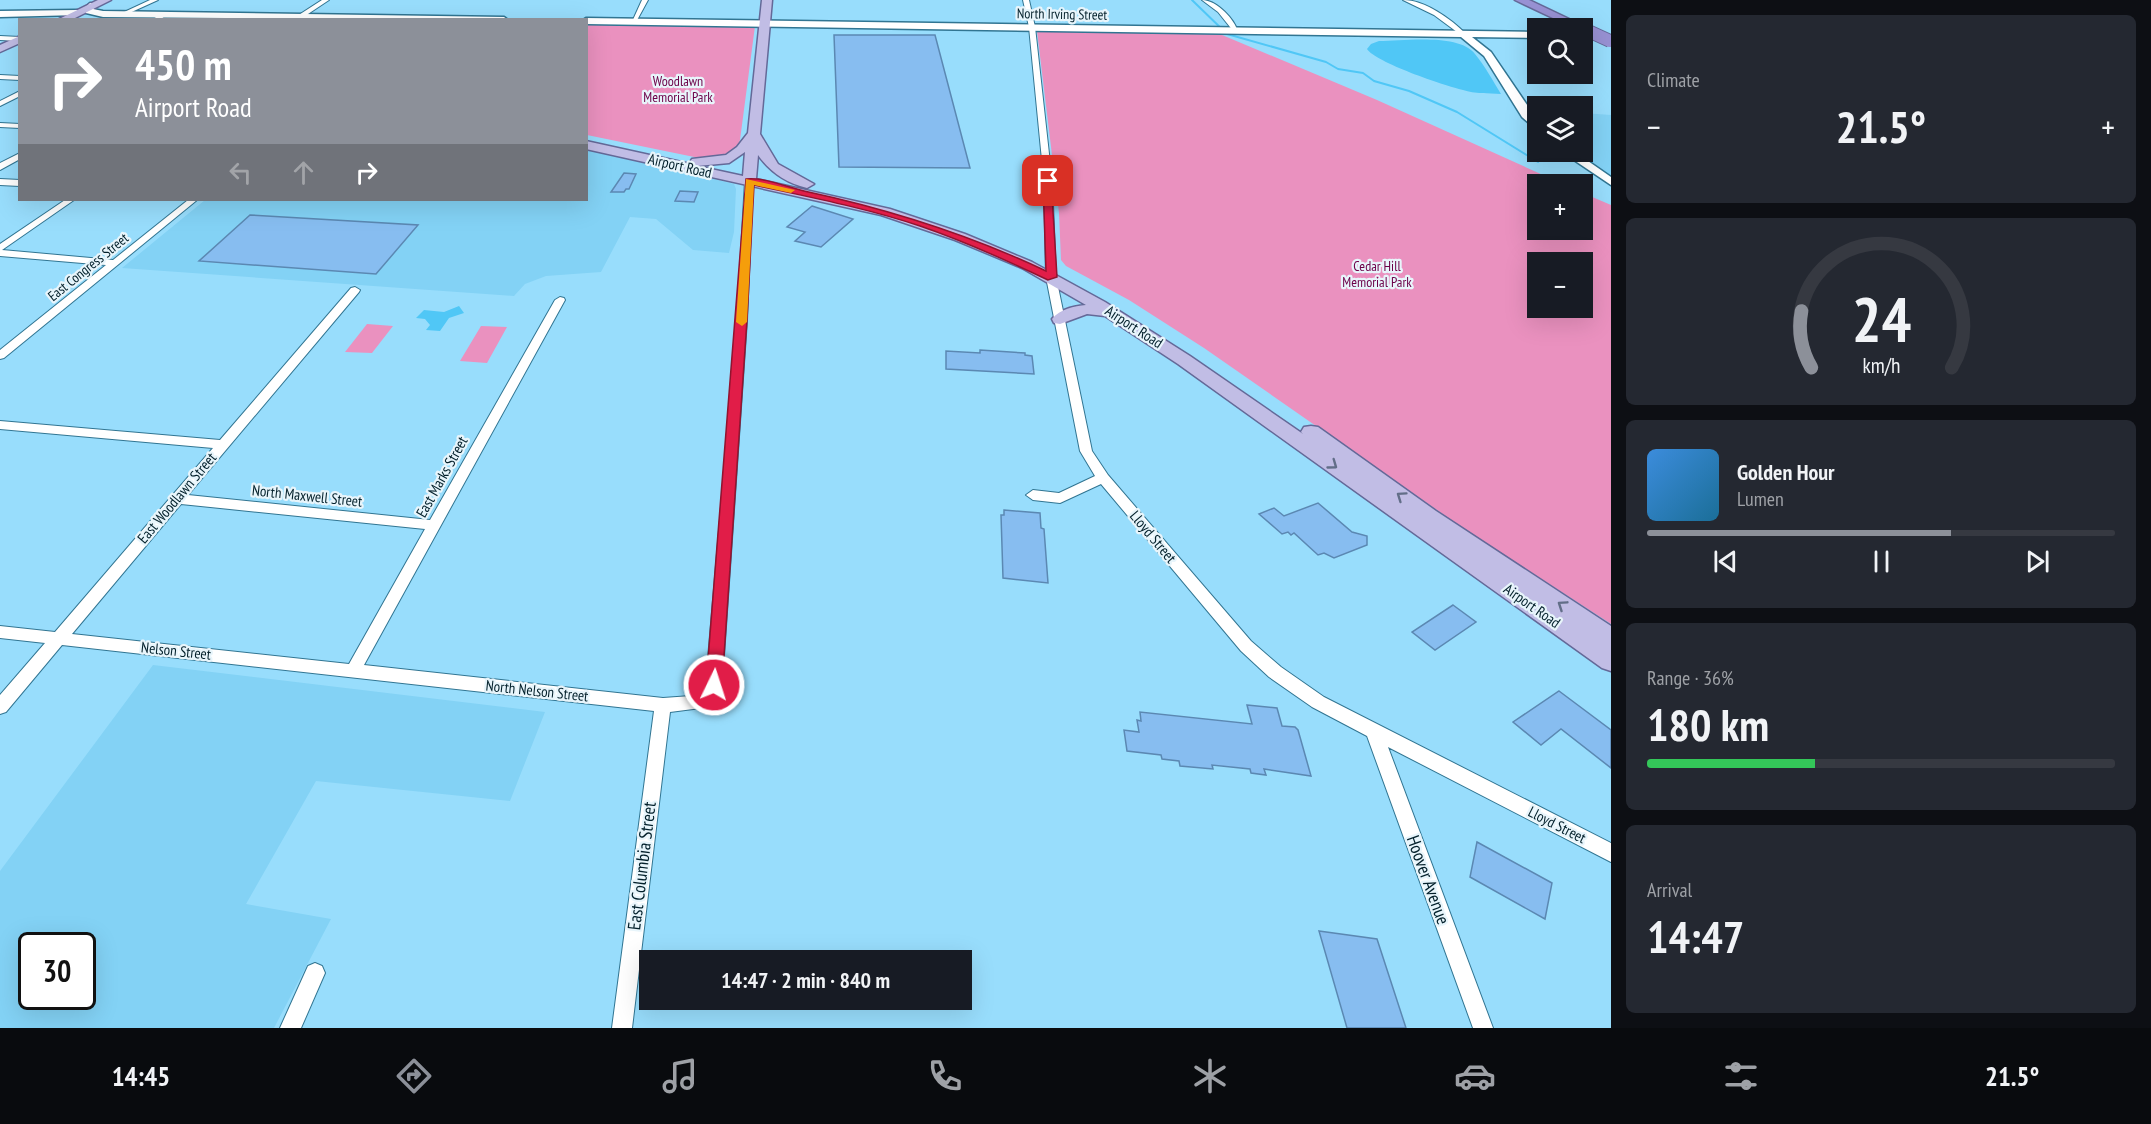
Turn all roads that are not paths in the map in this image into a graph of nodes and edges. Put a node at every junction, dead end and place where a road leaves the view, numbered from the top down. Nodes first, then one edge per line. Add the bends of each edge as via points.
1 (106, 0) edge
2 (155, 0) edge
3 (326, 0) edge
4 (645, 0) edge
5 (767, 0) edge
6 (1026, 0) edge
7 (1205, 0) edge
8 (1406, 0) edge
9 (1510, 0) edge
10 (1520, 0) edge
11 (93, 5) junction
12 (77, 12) junction
13 (0, 14) edge
14 (123, 14) junction
15 (21, 15) junction
16 (163, 15) junction
17 (33, 18) edge
18 (41, 18) edge
19 (66, 18) edge
20 (158, 18) edge
21 (296, 18) edge
22 (328, 18) edge
23 (1551, 18) edge
24 (1555, 18) edge
25 (588, 21) edge
26 (634, 21) junction
27 (765, 23) junction
28 (1032, 27) junction
29 (1236, 31) junction
30 (1462, 34) junction
31 (1527, 35) edge
32 (1593, 35) edge
33 (0, 38) edge
34 (18, 39) edge
35 (18, 40) edge
36 (1608, 41) edge
37 (0, 49) edge
38 (0, 77) edge
39 (18, 78) edge
40 (18, 94) edge
41 (0, 104) edge
42 (1527, 116) edge
43 (0, 125) edge
44 (18, 126) edge
45 (754, 134) junction
46 (588, 140) edge
47 (588, 145) edge
48 (18, 156) edge
49 (692, 162) junction
50 (1582, 162) edge
51 (0, 167) edge
52 (750, 178) junction
53 (0, 182) edge
54 (1611, 182) edge
55 (18, 183) edge
56 (814, 187) junction
57 (69, 201) edge
58 (192, 201) edge
59 (0, 248) edge
60 (0, 253) edge
61 (115, 263) junction
62 (1051, 270) junction
63 (355, 290) dead end
64 (560, 300) dead end
65 (1112, 313) junction
66 (1060, 320) junction
67 (0, 356) edge
68 (0, 425) edge
69 (223, 445) junction
70 (1103, 478) junction
71 (1033, 495) dead end
72 (177, 499) junction
73 (434, 525) junction
74 (0, 632) edge
75 (1611, 638) edge
76 (58, 639) junction
77 (1611, 661) edge
78 (353, 671) junction
79 (663, 705) junction
80 (0, 707) edge
81 (1374, 731) junction
82 (1611, 853) edge
83 (315, 973) dead end
84 (290, 1028) edge
85 (622, 1028) edge
86 (1483, 1028) edge

1 - 11 main road
2 - 14 street
3 - 21 street
4 - 26 street
5 - 27 main road
6 - 28 street, Lloyd Street
7 - 29 street
8 - 30 street via 1429,9
9 - 23 highway
10 - 24 highway
11 - 12 main road
11 - 14 street via 89,11
12 - 15 street
12 - 19 main road
13 - 15 street
14 - 16 street
15 - 17 street
15 - 18 street
16 - 20 street
16 - 21 street
21 - 22 street
25 - 26 street, North Irving Street
26 - 27 street, North Irving Street
27 - 28 street, North Irving Street
27 - 45 main road
28 - 29 street, North Irving Street
28 - 62 street, Lloyd Street via 1048,181
29 - 30 street, North Irving Street
30 - 31 street, North Irving Street
30 - 42 street via 1488,54
32 - 36 highway
33 - 34 street
35 - 37 main road
38 - 39 street
40 - 41 street
43 - 44 street
45 - 49 main road via 734,157
45 - 52 main road
45 - 56 main road via 775,169
46 - 49 main road, Airport Road
47 - 52 main road, Airport Road
48 - 51 street
49 - 52 main road, Airport Road
50 - 54 street
52 - 56 main road, Airport Road
52 - 62 main road, Airport Road via 923,224
52 - 79 street, North Nelson Street via 714,685 694,703
53 - 55 street
56 - 62 main road, Airport Road via 939,219
57 - 59 street
58 - 61 street, East Congress Street
60 - 61 street
61 - 67 street, East Congress Street
62 - 65 main road, Airport Road
62 - 66 street, Lloyd Street
75 -> 62 main road, Airport Road via 1179,341 1108,295
63 - 69 street, East Woodlawn Street
64 - 73 street, East Marks Street
65 - 66 main road via 1088,309
65 -> 77 main road, Airport Road via 1216,381
66 - 70 street, Lloyd Street via 1086,451
68 - 69 street
69 - 72 street, East Woodlawn Street
70 - 71 street via 1060,498
70 - 81 street, Lloyd Street via 1246,646 1292,685
72 - 73 street, North Maxwell Street
72 - 76 street, East Woodlawn Street
73 - 78 street, East Marks Street
74 - 76 street, Nelson Street
76 - 78 street, Nelson Street
76 - 80 street, East Woodlawn Street
78 - 79 street, North Nelson Street
79 - 85 street, East Columbia Street
81 - 82 street, Lloyd Street
81 - 86 street, Hoover Avenue
83 - 84 street

